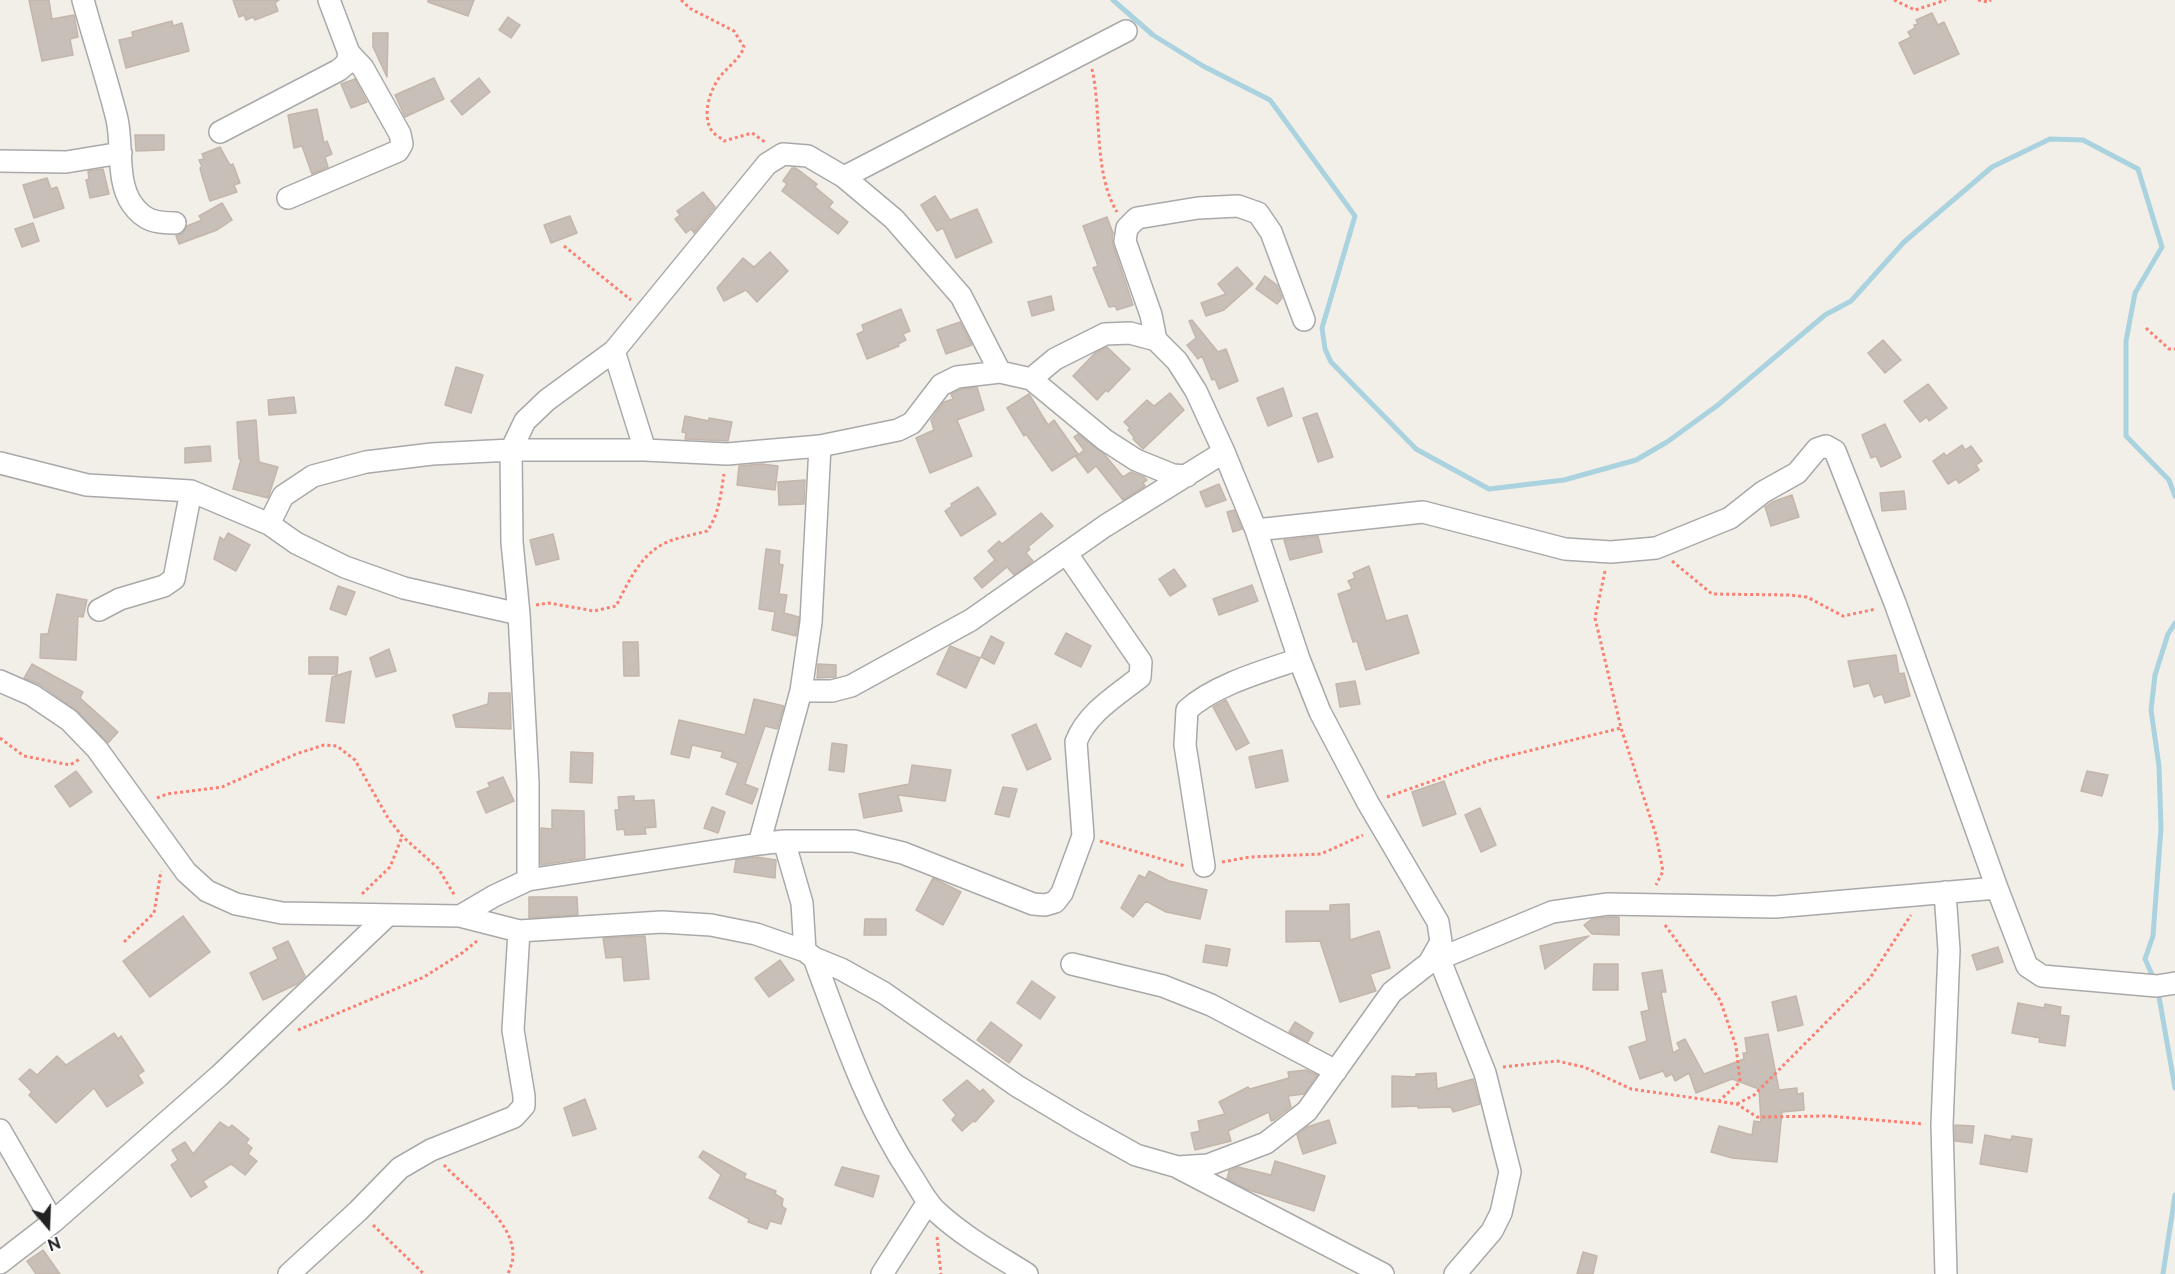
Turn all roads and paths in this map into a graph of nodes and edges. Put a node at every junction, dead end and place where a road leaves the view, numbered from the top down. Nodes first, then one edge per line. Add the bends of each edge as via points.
1 (83, 0) edge
2 (329, 0) edge
3 (681, 0) edge
4 (1894, 0) edge
5 (1946, 0) edge
6 (1978, 0) edge
7 (1991, 0) edge
8 (1126, 31) dead end
9 (349, 53) junction
10 (1087, 53) junction
11 (220, 132) dead end
12 (121, 153) junction
13 (783, 154) junction
14 (0, 161) edge
15 (844, 177) junction
16 (288, 198) dead end
17 (175, 223) dead end
18 (1127, 228) junction
19 (564, 246) dead end
20 (647, 311) junction
21 (1304, 320) dead end
22 (2146, 328) dead end
23 (1156, 340) junction
24 (2175, 349) edge
25 (614, 351) junction
26 (1000, 372) junction
27 (1031, 379) junction
28 (820, 446) junction
29 (512, 450) junction
30 (645, 450) junction
31 (1224, 452) junction
32 (727, 454) junction
33 (0, 463) edge
34 (1187, 476) junction
35 (191, 491) junction
36 (269, 524) junction
37 (1256, 530) junction
38 (1656, 548) junction
39 (1611, 552) junction
40 (1067, 554) junction
41 (1895, 603) junction
42 (99, 610) dead end
43 (519, 614) junction
44 (1299, 659) junction
45 (0, 681) edge
46 (801, 691) junction
47 (1621, 728) junction
48 (0, 738) edge
49 (97, 749) junction
50 (1368, 803) junction
51 (139, 807) junction
52 (1381, 826) junction
53 (402, 836) junction
54 (1083, 836) junction
55 (784, 841) junction
56 (759, 844) junction
57 (168, 846) junction
58 (1204, 866) junction
59 (528, 880) junction
60 (1996, 888) junction
61 (1945, 891) junction
62 (1924, 895) junction
63 (1632, 904) junction
64 (1654, 905) junction
65 (341, 914) junction
66 (463, 914) junction
67 (388, 915) junction
68 (496, 924) junction
69 (519, 931) junction
70 (124, 942) dead end
71 (810, 955) junction
72 (1434, 961) junction
73 (1072, 964) dead end
74 (2175, 983) edge
75 (294, 1032) dead end
76 (1336, 1071) junction
77 (1485, 1073) junction
78 (1719, 1101) junction
79 (1737, 1104) junction
80 (1942, 1125) junction
81 (0, 1130) edge
82 (431, 1150) junction
83 (1178, 1167) junction
84 (932, 1206) junction
85 (358, 1211) junction
86 (53, 1222) junction
87 (0, 1263) edge
88 (289, 1274) edge
89 (424, 1274) edge
90 (508, 1274) edge
91 (882, 1274) edge
92 (941, 1274) edge
93 (1027, 1274) edge
94 (1383, 1274) edge
95 (1455, 1274) edge
96 (1946, 1274) edge

1 - 12 street via 117,121
2 - 9 street
3 - 13 path via 734,31 744,47 717,80 710,98 706,110 712,131 724,141 752,133
4 - 5 path via 1915,10
6 - 7 path
8 - 10 street
9 - 11 street via 348,63 339,70
9 - 16 street via 363,68 402,144 398,151
10 - 15 street
10 - 18 path via 1093,71 1104,176 1111,202
12 - 14 street via 66,162
12 - 17 street via 123,184 131,203 142,216 154,222
13 - 15 street via 808,156
13 - 20 street via 766,164
15 - 26 street via 894,219 962,296
18 - 21 street via 1137,218 1198,208 1238,206 1258,213 1271,231
18 - 23 street via 1125,241
19 - 20 path
20 - 25 street
22 - 24 path via 2169,349
23 - 27 street via 1130,333 1105,334 1055,359
23 - 31 street via 1177,361 1196,391
25 - 29 street via 525,421
25 - 30 street
26 - 27 street
26 - 28 street via 957,377 941,385 912,423 898,430
27 - 34 street via 1105,440 1136,460 1173,475
28 - 32 street
28 - 46 street via 811,622
29 - 30 street
29 - 36 street via 366,462 313,476 284,496
29 - 43 street via 512,542
30 - 32 street
31 - 34 street
31 - 37 street
32 - 43 path via 720,500 711,526 665,543 648,555 631,576 616,606 594,611 549,603
33 - 35 street via 87,485
34 - 40 street
35 - 36 street
35 - 42 street via 174,579
36 - 43 street via 296,543 345,567 404,588
37 - 39 street via 1424,512 1565,549
37 - 44 street
38 - 39 street
38 - 41 path via 1712,594 1806,597 1843,616
38 - 41 street via 1730,518 1763,492 1797,473 1817,449 1826,446 1835,451
39 - 47 path via 1595,618
40 - 46 street via 971,620 850,686 832,691
40 - 54 street via 1141,662 1140,677 1093,714 1076,742
41 - 60 street
43 - 59 street via 528,782
44 - 50 street via 1320,712
44 - 58 street via 1253,674 1198,700 1187,710 1185,745
45 - 49 street via 32,695 69,720
46 - 56 street
47 - 50 path via 1488,761
47 - 63 path via 1656,835 1663,871 1655,886
48 - 49 path via 24,756 70,765
49 - 51 street
50 - 52 street
51 - 53 path via 167,794 222,788 296,754 324,745 337,746 355,760
51 - 57 street
52 - 58 path via 1321,854 1250,857
52 - 72 street via 1438,921 1441,942
53 - 65 path via 390,867
53 - 66 path via 438,868
54 - 55 street via 1062,893 1055,902 1045,905 1033,904 903,853 854,841
54 - 58 path via 1182,867
55 - 56 street
55 - 71 street via 802,903
56 - 59 street
57 - 65 street via 186,872 207,891 236,904 282,914
57 - 70 path via 154,913
59 - 66 street
60 - 61 street
60 - 74 street via 2027,966 2042,976 2157,986
61 - 62 street
61 - 80 street via 1949,950
62 - 64 street via 1775,907
62 - 79 path via 1870,978 1754,1095
63 - 64 street
63 - 72 street via 1552,912
64 - 78 path via 1720,1000 1736,1046 1740,1082
65 - 67 street
66 - 67 street
66 - 68 street
67 - 86 street via 219,1076
68 - 69 street
68 - 75 path via 462,953 424,977
69 - 71 street via 672,923 711,926 756,934
69 - 82 street via 513,1030 524,1106 514,1117
71 - 83 street via 884,993 1017,1086 1077,1122 1136,1155
71 - 84 street via 862,1088 898,1155
72 - 76 street via 1392,992
72 - 77 street
73 - 76 street via 1163,986 1211,1005
76 - 83 street via 1307,1112 1266,1143 1208,1165
77 - 78 path via 1504,1066 1557,1060 1584,1067 1631,1089
77 - 95 street via 1510,1172 1501,1213 1492,1231
78 - 79 path
79 - 80 path via 1757,1117 1828,1116
80 - 96 street
81 - 86 street
82 - 85 street via 400,1168
82 - 90 path via 496,1214 512,1244
83 - 94 street
84 - 91 street
84 - 92 path
84 - 93 street via 968,1236
85 - 88 street
85 - 89 path
86 - 87 street

